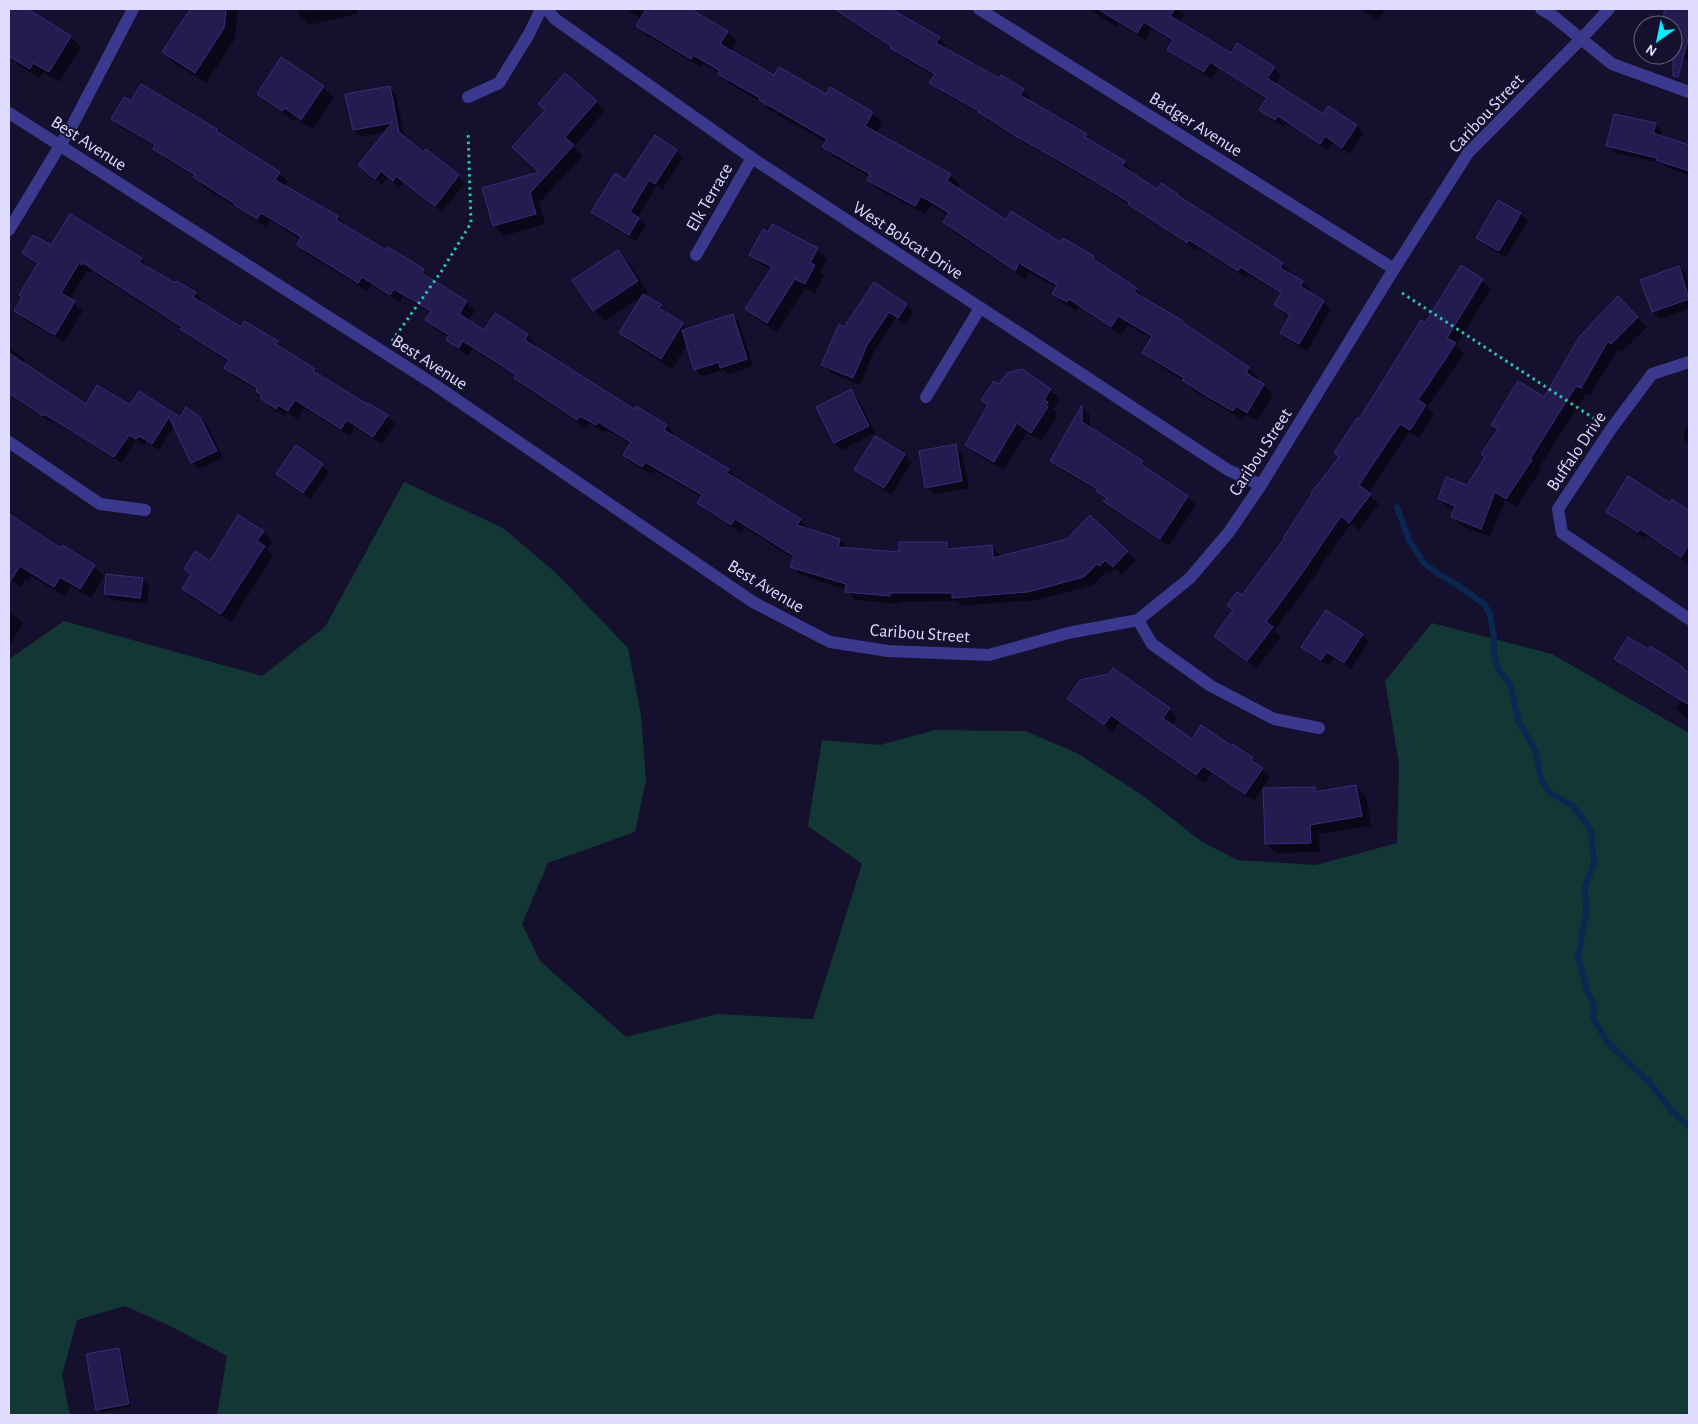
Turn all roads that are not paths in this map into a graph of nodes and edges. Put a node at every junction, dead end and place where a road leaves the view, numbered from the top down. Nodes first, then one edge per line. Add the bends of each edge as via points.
1 (133, 9) edge
2 (541, 9) edge
3 (547, 9) edge
4 (979, 9) edge
5 (1541, 9) edge
6 (1609, 9) edge
7 (1582, 39) junction
8 (1689, 92) edge
9 (468, 97) dead end
10 (9, 113) edge
11 (61, 145) junction
12 (752, 158) junction
13 (9, 230) edge
14 (696, 254) dead end
15 (1394, 269) junction
16 (980, 308) junction
17 (1689, 362) edge
18 (926, 397) dead end
19 (9, 442) edge
20 (1261, 485) junction
21 (145, 510) dead end
22 (1689, 618) edge
23 (1138, 620) junction
24 (830, 642) joint
25 (1319, 728) dead end

1 - 11 street
2 - 9 street via 499,83
3 - 12 street, West Bobcat Drive via 555,19
4 - 15 street, Badger Avenue
5 - 7 street
6 - 7 street, Caribou Street
7 - 8 street via 1612,64
7 - 15 street, Caribou Street via 1468,154
10 - 11 street, Best Avenue
11 - 13 street
11 - 24 street, Best Avenue via 435,385 753,602
12 - 14 street, Elk Terrace
12 - 16 street, West Bobcat Drive
15 - 20 street, Caribou Street
16 - 18 street
16 - 20 street, West Bobcat Drive via 1228,470
17 - 22 street, Buffalo Drive via 1652,374 1558,509 1562,533
19 - 21 street via 100,504
20 - 23 street, Caribou Street via 1229,532 1190,578
23 - 24 street, Caribou Street via 1068,633 988,655 888,651
23 - 25 street via 1152,644 1211,686 1274,719

